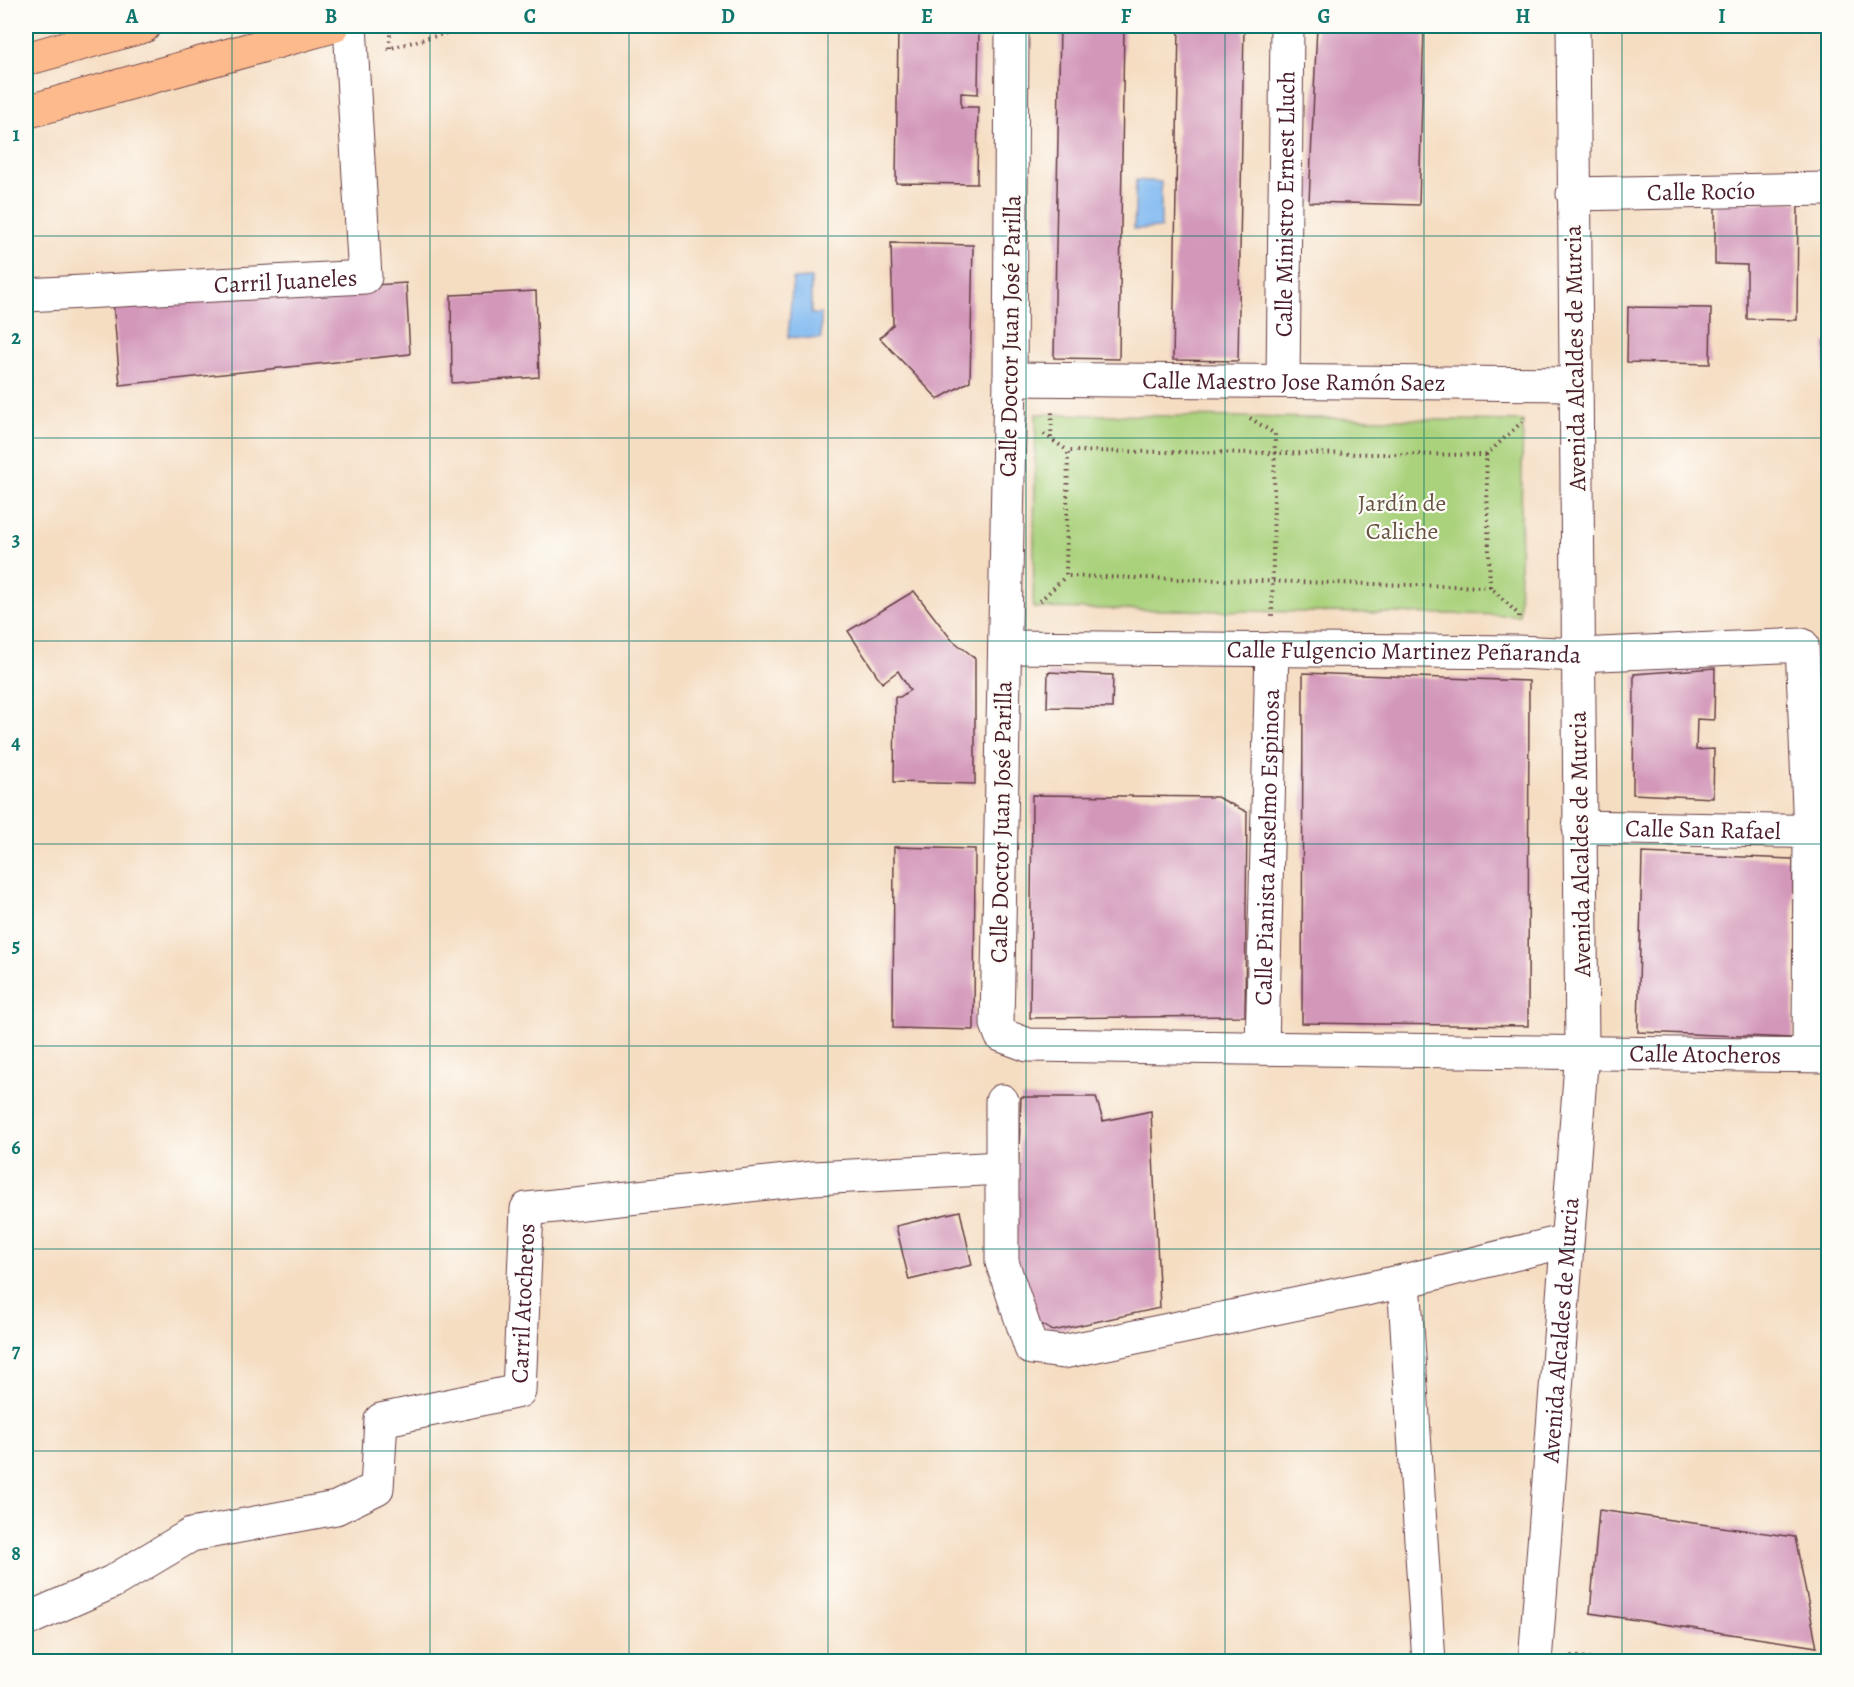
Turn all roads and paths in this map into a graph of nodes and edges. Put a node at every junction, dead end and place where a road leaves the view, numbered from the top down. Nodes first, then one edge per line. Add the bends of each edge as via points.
1 (144, 26) edge
2 (333, 26) edge
3 (350, 26) edge
4 (390, 26) edge
5 (1012, 26) edge
6 (1287, 26) edge
7 (1573, 26) edge
8 (390, 48) dead end
9 (26, 59) edge
10 (26, 112) edge
11 (1828, 189) edge
12 (1573, 194) junction
13 (26, 295) edge
14 (1010, 379) junction
15 (1229, 381) junction
16 (1283, 381) junction
17 (1523, 384) junction
18 (1575, 384) junction
19 (1276, 453) junction
20 (1486, 455) junction
21 (1273, 582) junction
22 (1005, 646) junction
23 (1272, 650) junction
24 (1578, 655) junction
25 (1579, 827) junction
26 (1819, 832) edge
27 (1262, 1047) junction
28 (1582, 1051) junction
29 (1819, 1055) edge
30 (1002, 1101) dead end
31 (1001, 1168) junction
32 (1566, 1241) junction
33 (1404, 1281) junction
34 (26, 1620) edge
35 (1535, 1656) edge
36 (1429, 1662) edge
37 (1615, 1662) edge

1 - 9 main road
2 - 10 main road
3 - 13 street, Carril Juaneles via 365,277
4 - 8 path
5 - 14 street, Calle Doctor Juan José Parilla
6 - 16 street, Calle Ministro Ernest Lluch
7 - 12 street, Avenida Alcaldes de Murcia
11 - 12 street, Calle Rocío
12 - 18 street, Avenida Alcaldes de Murcia
14 - 15 street, Calle Maestro Jose Ramón Saez
14 - 22 street, Calle Doctor Juan José Parilla
15 - 16 street, Calle Maestro Jose Ramón Saez
15 - 19 path via 1250,417 1275,434
16 - 17 street, Calle Maestro Jose Ramón Saez
17 - 18 street, Calle Maestro Jose Ramón Saez
17 - 20 path via 1523,422
18 - 24 street, Avenida Alcaldes de Murcia
19 - 20 path
19 - 21 path
19 - 21 path via 1068,451 1066,576
20 - 21 path via 1490,587
21 - 23 path
22 - 23 street, Calle Fulgencio Martinez Peñaranda
22 - 27 street, Calle Doctor Juan José Parilla via 998,1024 1001,1035 1028,1045
23 - 24 street, Calle Fulgencio Martinez Peñaranda
23 - 27 street, Calle Pianista Anselmo Espinosa
24 - 25 street, Avenida Alcaldes de Murcia
24 - 26 street, Calle Fulgencio Martinez Peñaranda via 1802,645
25 - 26 street, Calle San Rafael
25 - 28 street, Avenida Alcaldes de Murcia
26 - 29 street
27 - 28 street, Calle Doctor Juan José Parilla
28 - 29 street, Calle Atocheros
28 - 32 street, Avenida Alcaldes de Murcia
30 - 31 street
31 - 33 street via 1002,1262 1031,1348 1063,1352
31 - 34 street, Carril Atocheros via 814,1179 527,1209 519,1391 381,1420 377,1488 336,1508 190,1535 112,1582
32 - 33 street
32 - 35 street, Avenida Alcaldes de Murcia
33 - 36 street
35 - 37 path

